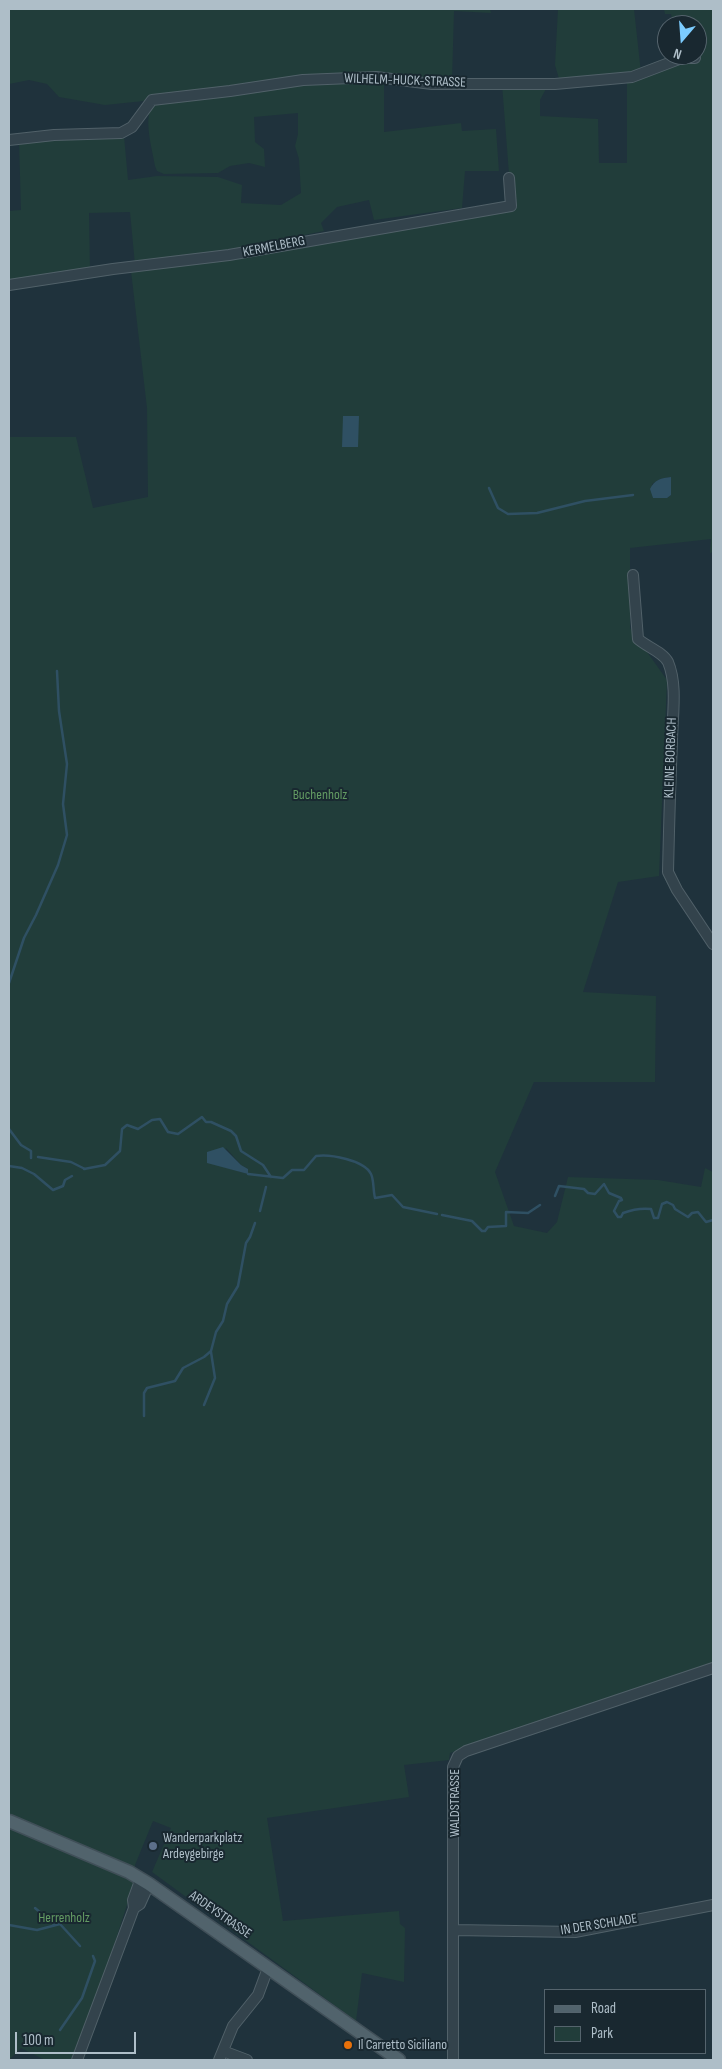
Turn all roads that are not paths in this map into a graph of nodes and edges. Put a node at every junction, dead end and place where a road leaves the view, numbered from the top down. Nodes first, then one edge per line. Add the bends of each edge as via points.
1 (664, 65) edge
2 (9, 140) edge
3 (509, 178) dead end
4 (9, 285) edge
5 (634, 575) dead end
6 (713, 944) edge
7 (713, 1668) edge
8 (9, 1821) edge
9 (145, 1881) junction
10 (713, 1906) edge
11 (454, 1930) junction
12 (268, 1968) junction
13 (221, 2055) edge
14 (77, 2060) edge
15 (246, 2060) edge
16 (399, 2060) edge
17 (453, 2060) edge

1 - 2 street, WILHELM-HUCK-STRASSE via 632,77 555,84 432,84 376,77 294,81 152,100 132,127 121,133
3 - 4 street, KERMELBERG via 511,206 229,256
5 - 6 street, KLEINE BORBACH via 638,639 667,660 673,688 668,872 676,890
7 - 11 street, WALDSTRASSE via 458,1756 453,1767
8 - 9 main road, ARDEYSTRASSE
9 - 12 main road, ARDEYSTRASSE
9 - 14 street via 140,1904 134,1908
10 - 11 street, IN DER SCHLADE via 575,1932
11 - 17 street, WALDSTRASSE
12 - 13 street via 258,1995 233,2026
12 - 16 main road, ARDEYSTRASSE
13 - 15 street

